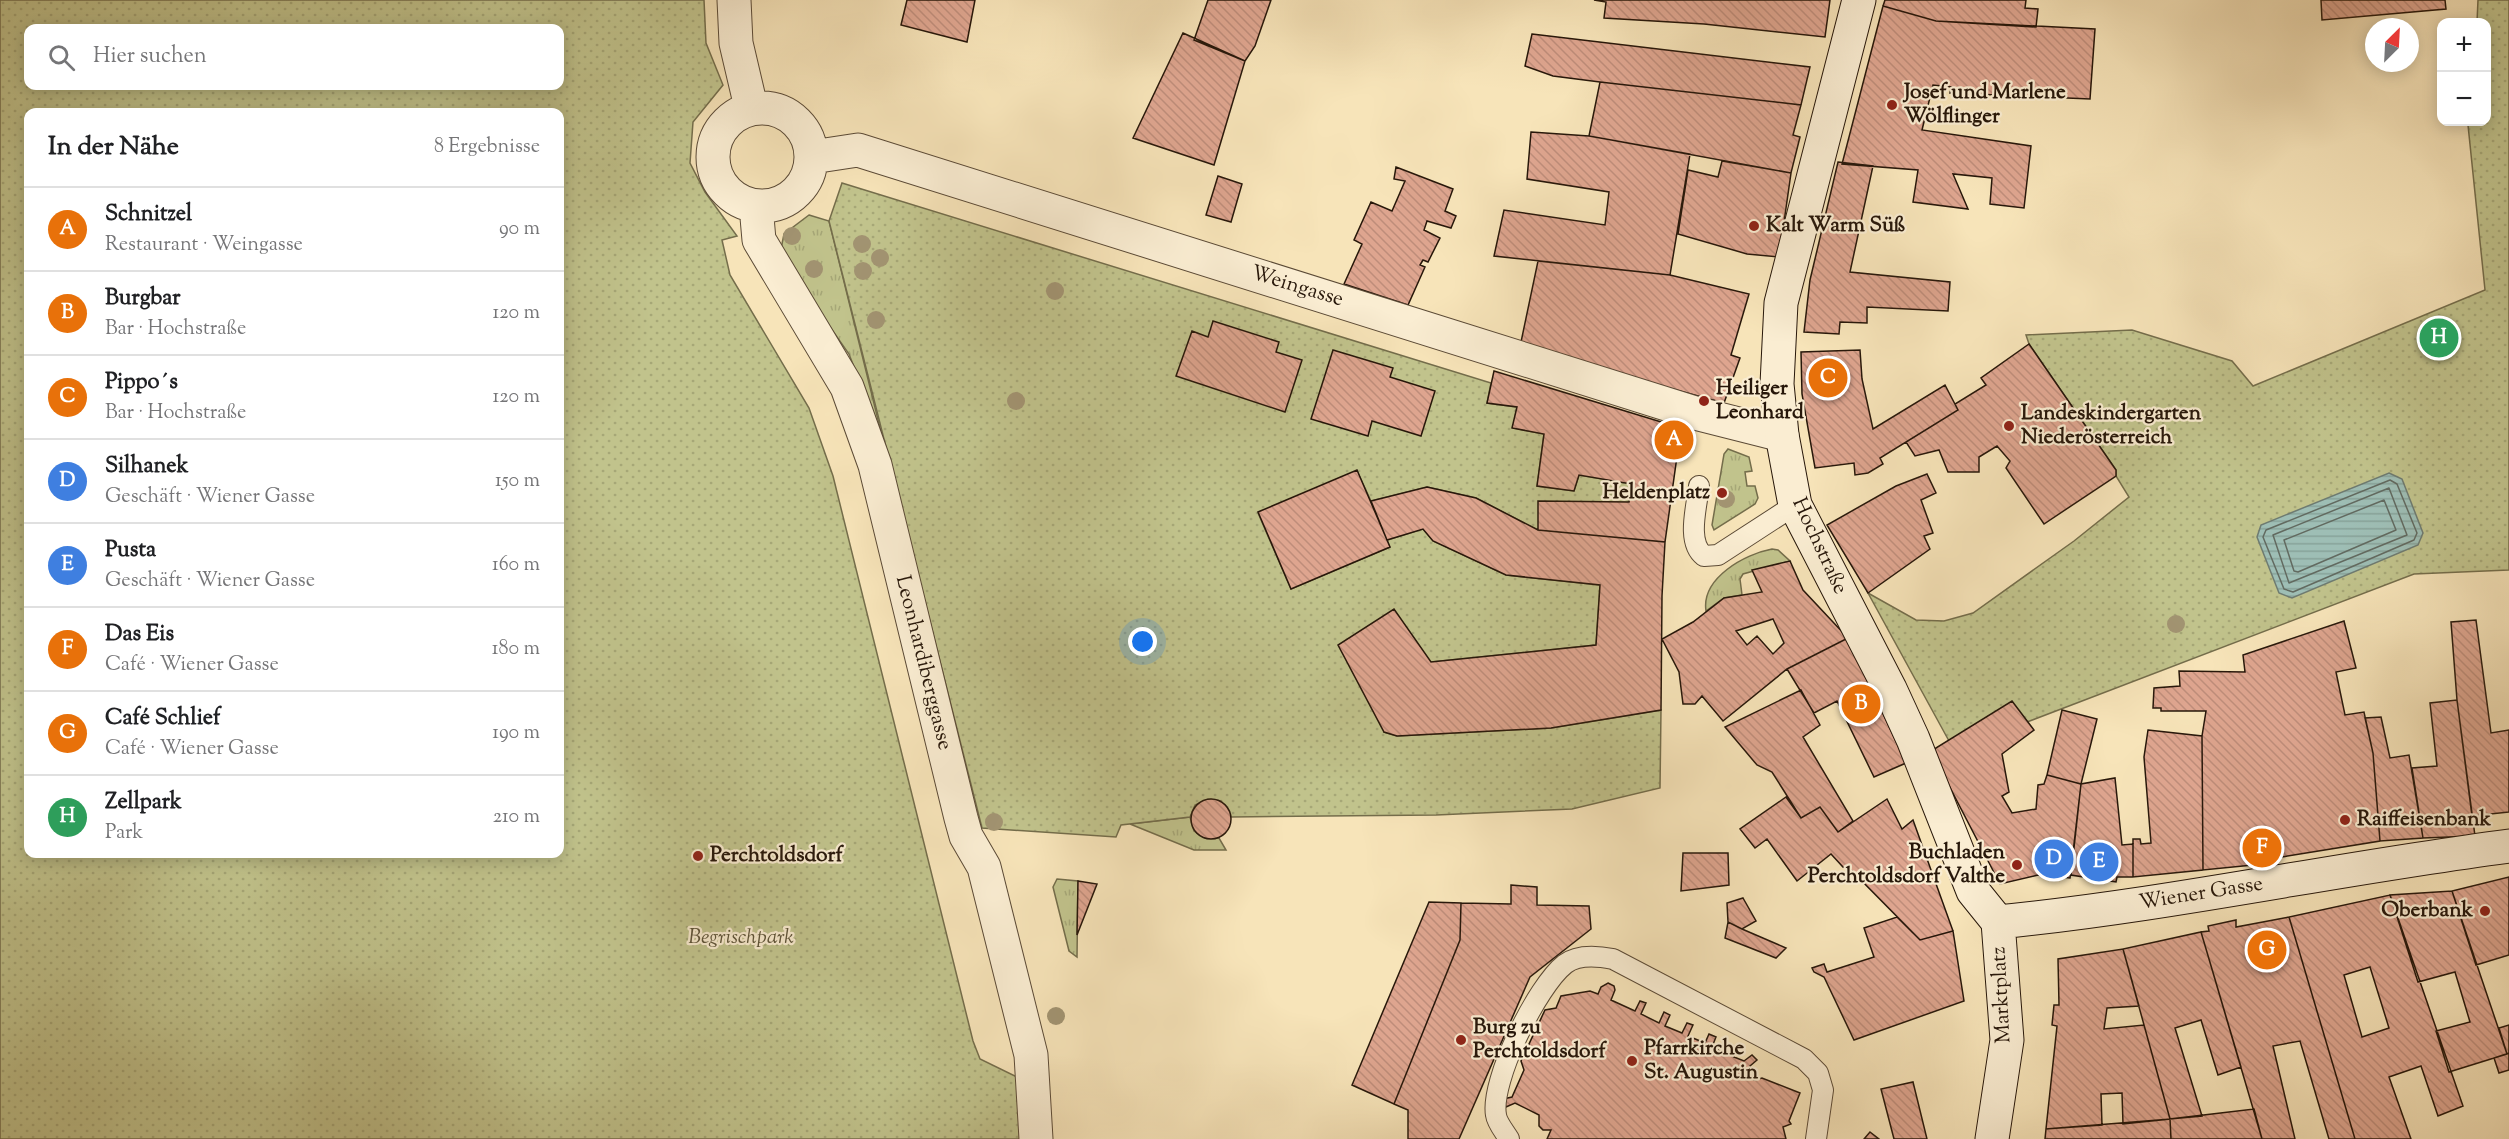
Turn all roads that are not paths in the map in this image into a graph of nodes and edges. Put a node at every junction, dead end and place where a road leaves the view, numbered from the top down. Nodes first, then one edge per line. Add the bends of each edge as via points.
1 (734, 0) edge
2 (1859, 0) edge
3 (751, 107) junction
4 (812, 157) junction
5 (756, 206) junction
6 (1782, 435) junction
7 (1699, 486) dead end
8 (1795, 505) junction
9 (2509, 846) edge
10 (1998, 922) junction
11 (1036, 1139) edge
12 (1509, 1139) edge
13 (1816, 1139) edge
14 (1992, 1139) edge

1 - 3 street via 736,43
2 - 6 street, Hochstraße via 1781,303 1777,384
3 - 4 street via 780,110 804,129
3 - 5 street via 730,118 716,136 712,159 718,181 726,190 734,198
4 - 5 street via 807,178 795,194 777,204
4 - 6 street, Weingasse via 858,150 1695,413
5 - 11 street, Leonhardiberggasse via 759,240 847,387 876,465 961,818 966,836 984,867 1031,1055
6 - 8 street, Hochstraße
7 - 8 lane via 1694,541 1704,556 1718,555
8 - 10 street, Hochstraße via 1890,689 1973,891
9 - 10 street, Wiener Gasse via 2074,914
10 - 14 street, Marktplatz via 2007,1040
12 - 13 lane via 1496,1117 1496,1092 1516,1036 1554,975 1566,963 1592,956 1613,959 1804,1059 1818,1073 1823,1090

